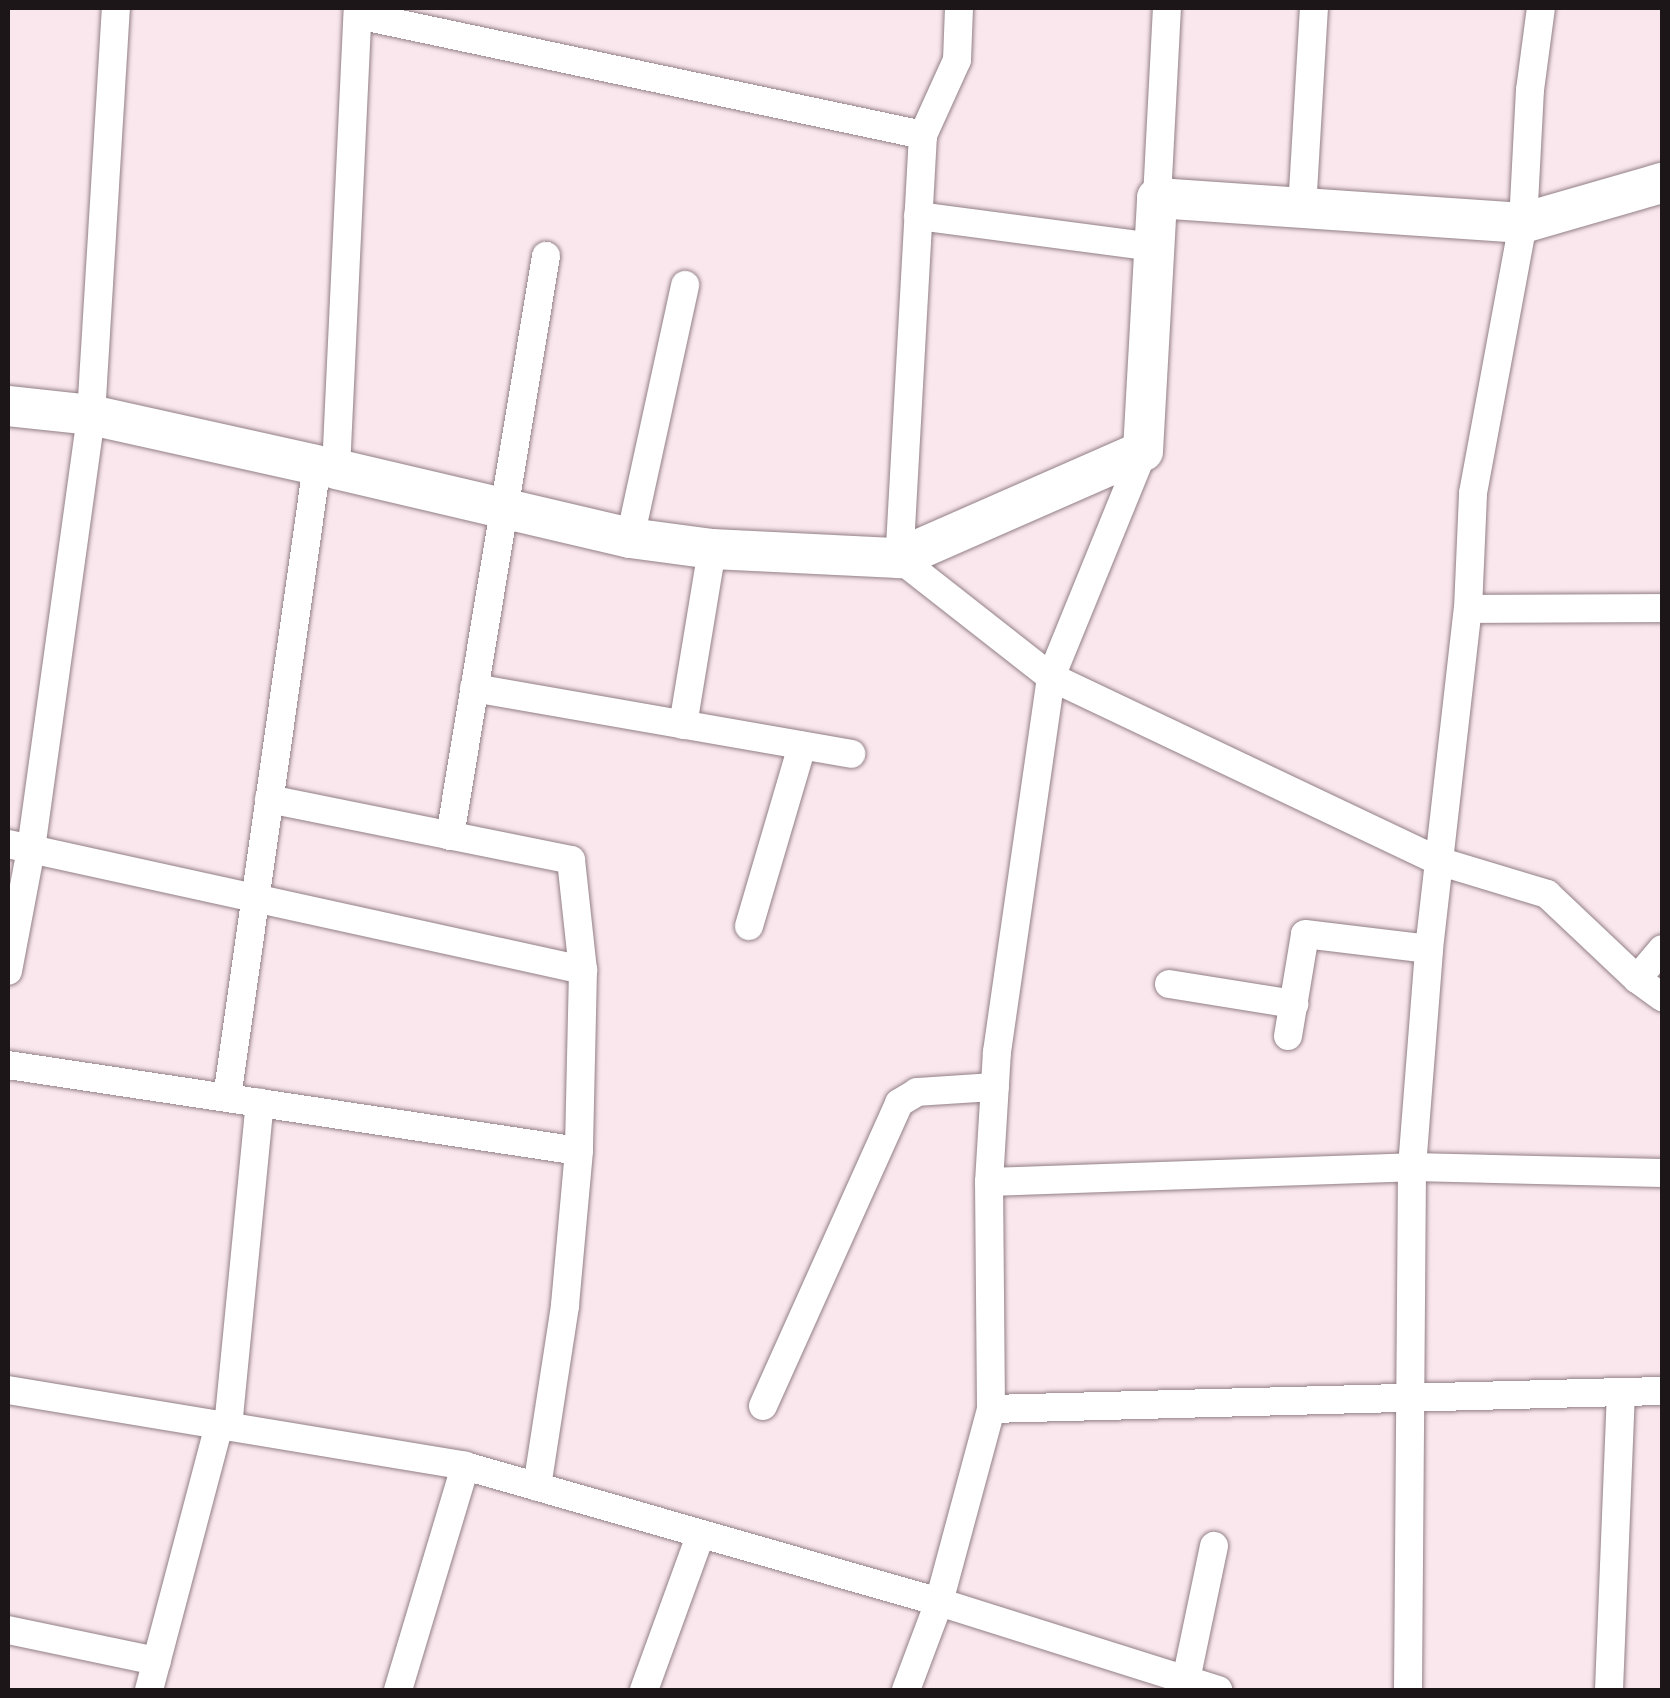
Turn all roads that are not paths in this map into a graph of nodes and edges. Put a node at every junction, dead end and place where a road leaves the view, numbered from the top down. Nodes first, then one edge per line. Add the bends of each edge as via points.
1 (116, 8) edge
2 (960, 8) edge
3 (1167, 8) edge
4 (1314, 8) edge
5 (1542, 8) edge
6 (358, 11) edge
7 (923, 135) junction
8 (1662, 182) edge
9 (1157, 198) junction
10 (1302, 209) junction
11 (918, 216) junction
12 (1523, 224) junction
13 (1154, 248) junction
14 (546, 256) dead end
15 (685, 285) dead end
16 (8, 406) edge
17 (91, 416) junction
18 (1144, 450) junction
19 (326, 467) junction
20 (504, 505) junction
21 (630, 538) junction
22 (712, 550) junction
23 (898, 558) junction
24 (1662, 608) edge
25 (1468, 609) junction
26 (1052, 676) junction
27 (474, 688) junction
28 (683, 724) junction
29 (802, 746) junction
30 (851, 754) dead end
31 (269, 800) junction
32 (450, 836) junction
33 (19, 846) edge
34 (1438, 862) junction
35 (256, 898) junction
36 (750, 926) dead end
37 (1428, 949) junction
38 (1662, 949) edge
39 (8, 970) edge
40 (583, 970) junction
41 (1637, 979) junction
42 (1169, 984) dead end
43 (1662, 997) edge
44 (1294, 1004) junction
45 (1288, 1036) dead end
46 (8, 1065) edge
47 (996, 1087) junction
48 (226, 1098) junction
49 (260, 1103) junction
50 (579, 1151) junction
51 (1412, 1167) junction
52 (1662, 1174) edge
53 (990, 1182) junction
54 (8, 1390) edge
55 (1662, 1391) edge
56 (1620, 1392) junction
57 (1410, 1398) junction
58 (763, 1406) dead end
59 (991, 1409) junction
60 (223, 1426) junction
61 (466, 1466) junction
62 (537, 1487) junction
63 (700, 1536) junction
64 (1214, 1546) dead end
65 (939, 1602) junction
66 (8, 1630) edge
67 (157, 1660) junction
68 (1186, 1680) junction
69 (149, 1690) edge
70 (398, 1690) edge
71 (644, 1690) edge
72 (906, 1690) edge
73 (1218, 1690) edge
74 (1408, 1690) edge
75 (1609, 1690) edge

1 - 17 street
2 - 7 street via 957,60
3 - 9 street
4 - 10 street
5 - 12 street
6 - 7 street
6 - 19 street
7 - 11 street
8 - 12 street
9 - 10 street
9 - 13 street
10 - 12 street
11 - 13 street
11 - 23 street
12 - 25 street via 1472,493
13 - 18 street
14 - 20 street
15 - 21 street
16 - 17 street
17 - 19 street
17 - 33 street
18 - 23 street
18 - 26 street
19 - 20 street
19 - 31 street
20 - 21 street
20 - 27 street
21 - 22 street
22 - 23 street
22 - 28 street
23 - 26 street
24 - 25 street
25 - 34 street
26 - 34 street
26 - 47 street
27 - 28 street
27 - 32 street
28 - 29 street
29 - 30 street
29 - 36 street
31 - 32 street
31 - 35 street
32 - 40 street via 571,860
33 - 35 street
33 - 39 street
34 - 37 street
34 - 41 street via 1546,894
35 - 40 street
35 - 48 street
37 - 44 street via 1305,934
37 - 51 street
38 - 41 street
40 - 50 street
41 - 43 street
42 - 44 street
44 - 45 street
46 - 48 street
47 - 53 street
47 - 58 street via 917,1092 898,1103
48 - 49 street
49 - 50 street
49 - 60 street
50 - 62 street via 565,1306
51 - 52 street
51 - 53 street
51 - 57 street
53 - 59 street
54 - 60 street
55 - 56 street
56 - 57 street
56 - 75 street
57 - 59 street
57 - 74 street
59 - 65 street
60 - 61 street
60 - 67 street
61 - 62 street
61 - 70 street
62 - 63 street
63 - 65 street
63 - 71 street
64 - 68 street
65 - 68 street
65 - 72 street
66 - 67 street
67 - 69 street
68 - 73 street

